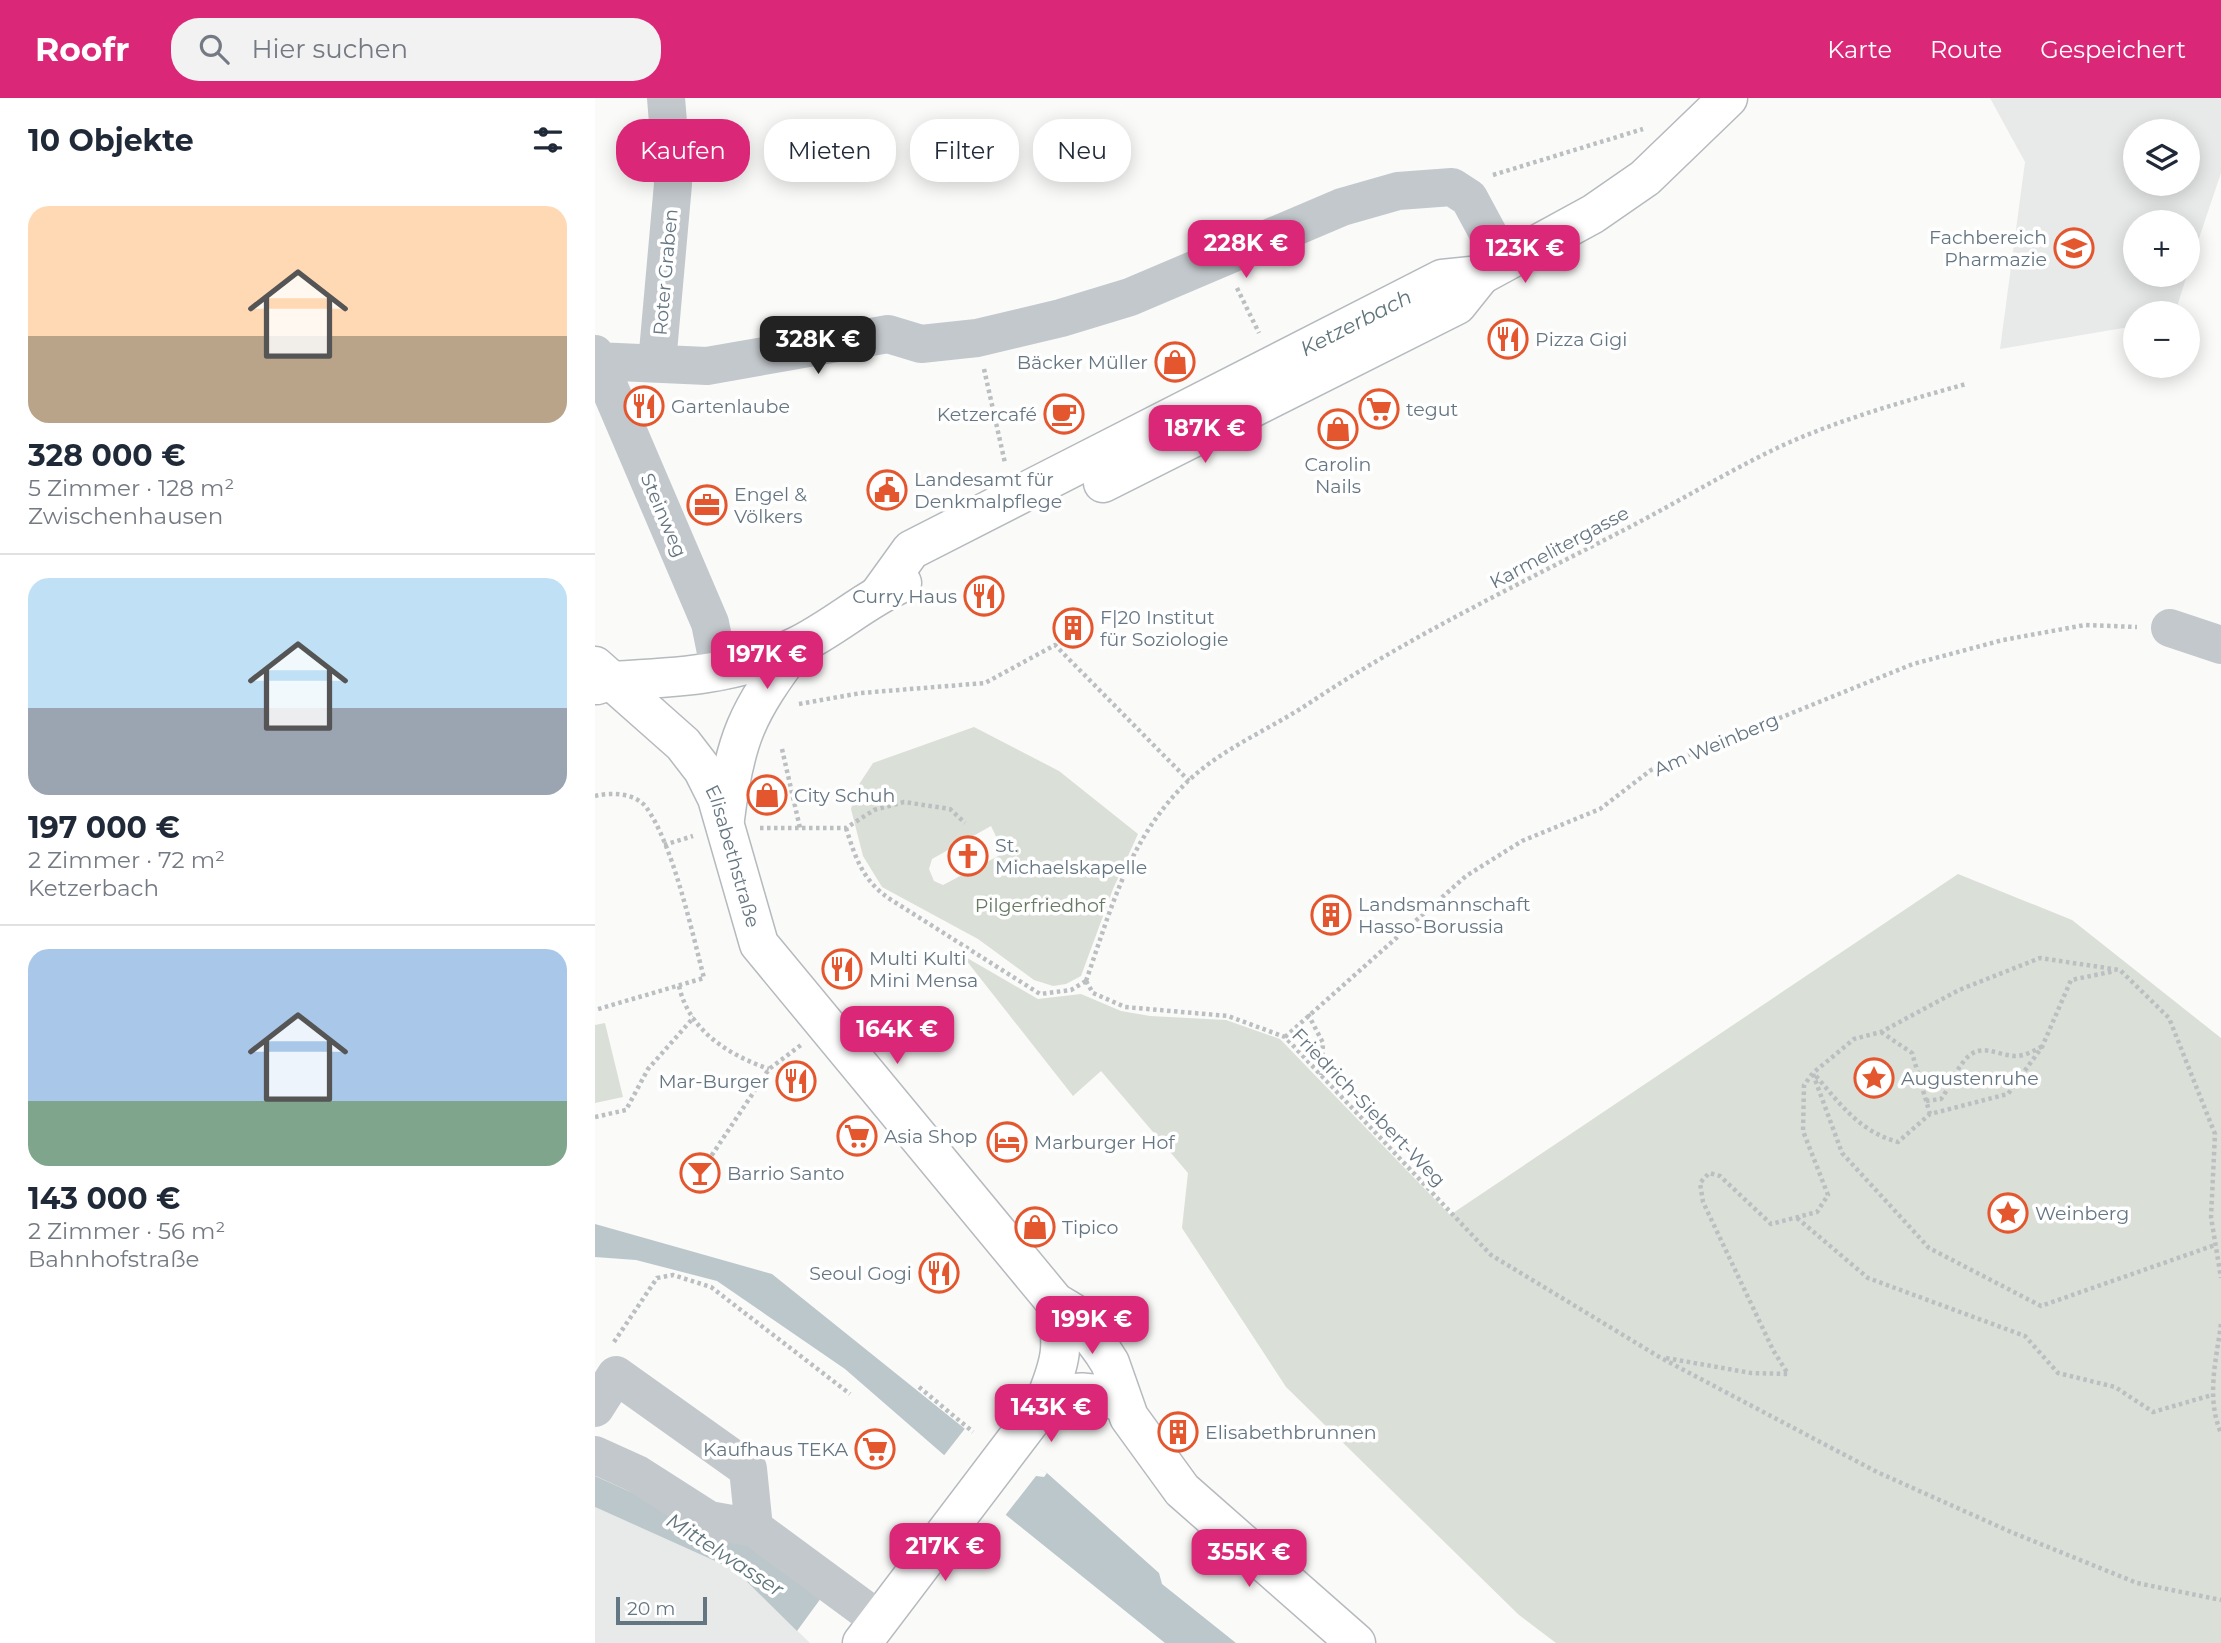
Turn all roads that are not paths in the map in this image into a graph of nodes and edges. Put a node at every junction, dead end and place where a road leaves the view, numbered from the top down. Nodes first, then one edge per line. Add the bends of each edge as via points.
1 (666, 98) edge
2 (1728, 98) edge
3 (1492, 269) junction
4 (596, 359) edge
5 (657, 363) junction
6 (2170, 628) road end
7 (2221, 645) edge
8 (796, 647) junction
9 (720, 672) junction
10 (600, 678) edge
11 (725, 830) junction
12 (1055, 1302) junction
13 (604, 1394) edge
14 (1044, 1403) junction
15 (1122, 1403) junction
16 (595, 1455) edge
17 (754, 1528) junction
18 (871, 1632) edge
19 (1340, 1637) edge

1 - 5 street, Roter Graben via 673,184
2 - 3 main road via 1645,178 1593,214
3 - 5 street, Steinweg via 1469,198 1452,187 1398,191 1342,207 1130,297 977,338 921,344 888,334 708,366
3 - 8 main road via 1457,305 880,593
4 - 5 street, Steinweg via 621,365
4 - 9 street, Steinweg via 710,622
6 - 7 street
8 - 9 main road
8 - 11 main road via 763,690 743,729 731,770
9 - 10 main road
10 - 11 main road, Elisabethstraße via 691,753 717,798
11 - 12 main road, Elisabethstraße via 759,944
12 - 14 main road via 1063,1348
12 - 15 main road, Elisabethstraße via 1075,1314 1110,1363
13 - 17 street via 617,1375 748,1469
14 - 15 main road via 1083,1390
14 - 18 main road
15 - 19 main road, Elisabethstraße via 1182,1490
16 - 17 street via 637,1474 709,1520
17 - 18 street

